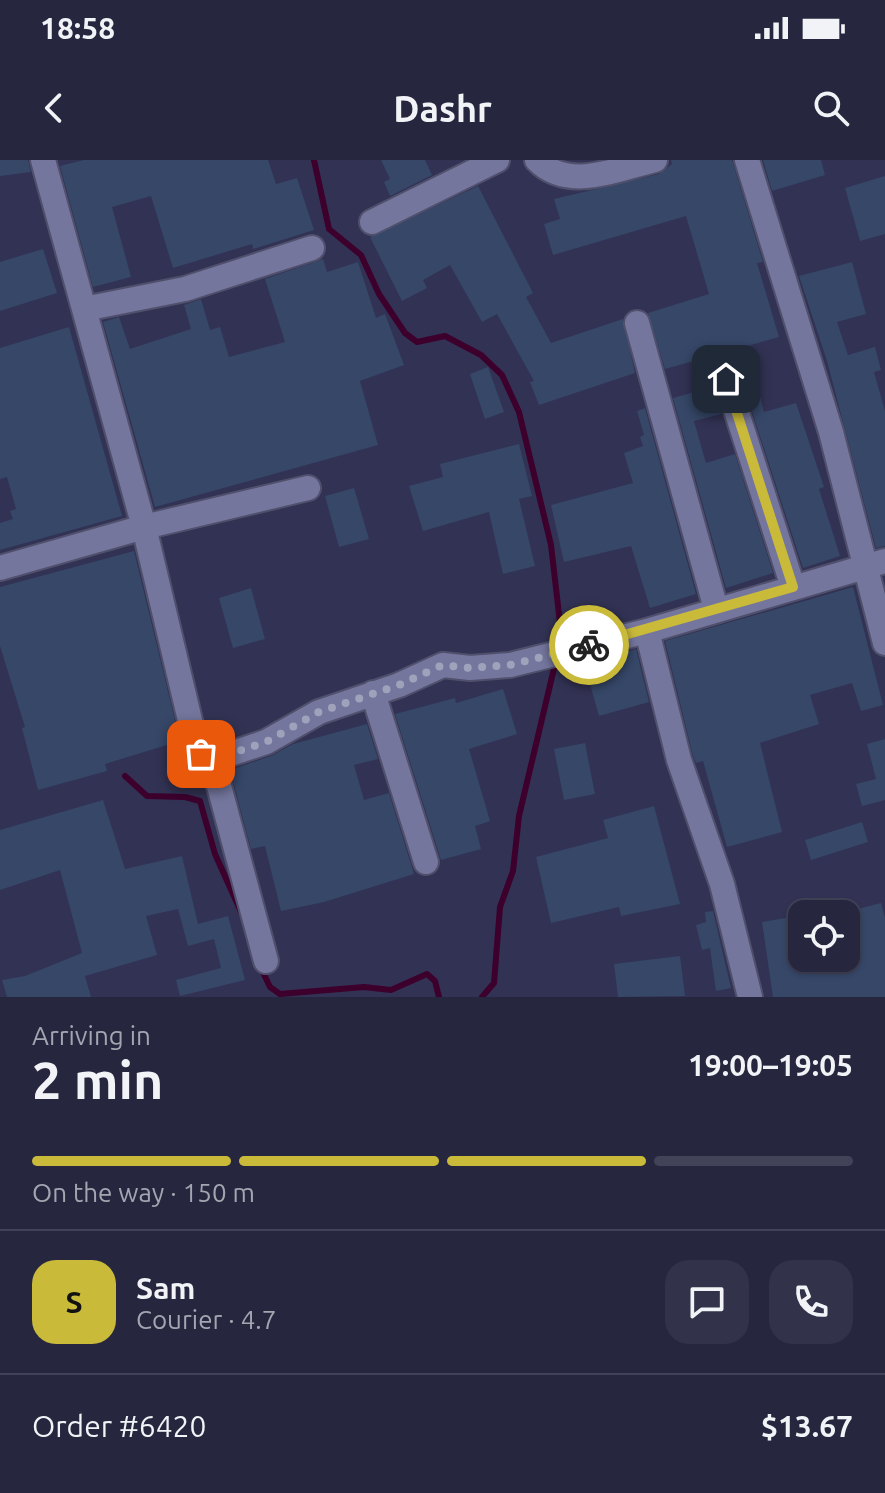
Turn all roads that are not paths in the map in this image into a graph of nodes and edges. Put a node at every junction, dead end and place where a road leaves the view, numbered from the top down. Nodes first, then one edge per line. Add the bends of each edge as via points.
1 (43, 160) edge
2 (497, 160) edge
3 (537, 160) edge
4 (655, 160) edge
5 (747, 160) edge
6 (372, 222) dead end
7 (312, 248) dead end
8 (84, 309) junction
9 (637, 323) dead end
10 (726, 379) dead end
11 (308, 488) dead end
12 (144, 527) junction
13 (876, 564) edge
14 (0, 568) edge
15 (793, 587) junction
16 (716, 609) junction
17 (647, 631) junction
18 (885, 643) edge
19 (373, 693) junction
20 (212, 760) junction
21 (426, 862) dead end
22 (266, 961) dead end
23 (750, 997) edge

1 - 8 street
2 - 6 street
3 - 4 street via 564,177
5 - 13 street
7 - 8 street via 185,289
8 - 12 street
9 - 16 street
10 - 15 street
11 - 12 street
12 - 14 street
12 - 20 street via 193,733 201,754
13 - 15 street
13 - 18 street
15 - 16 street
16 - 17 street
17 - 19 street via 510,665 443,665
17 - 23 street via 679,760 722,884
19 - 20 street via 301,720 266,742
19 - 21 street
20 - 22 street

